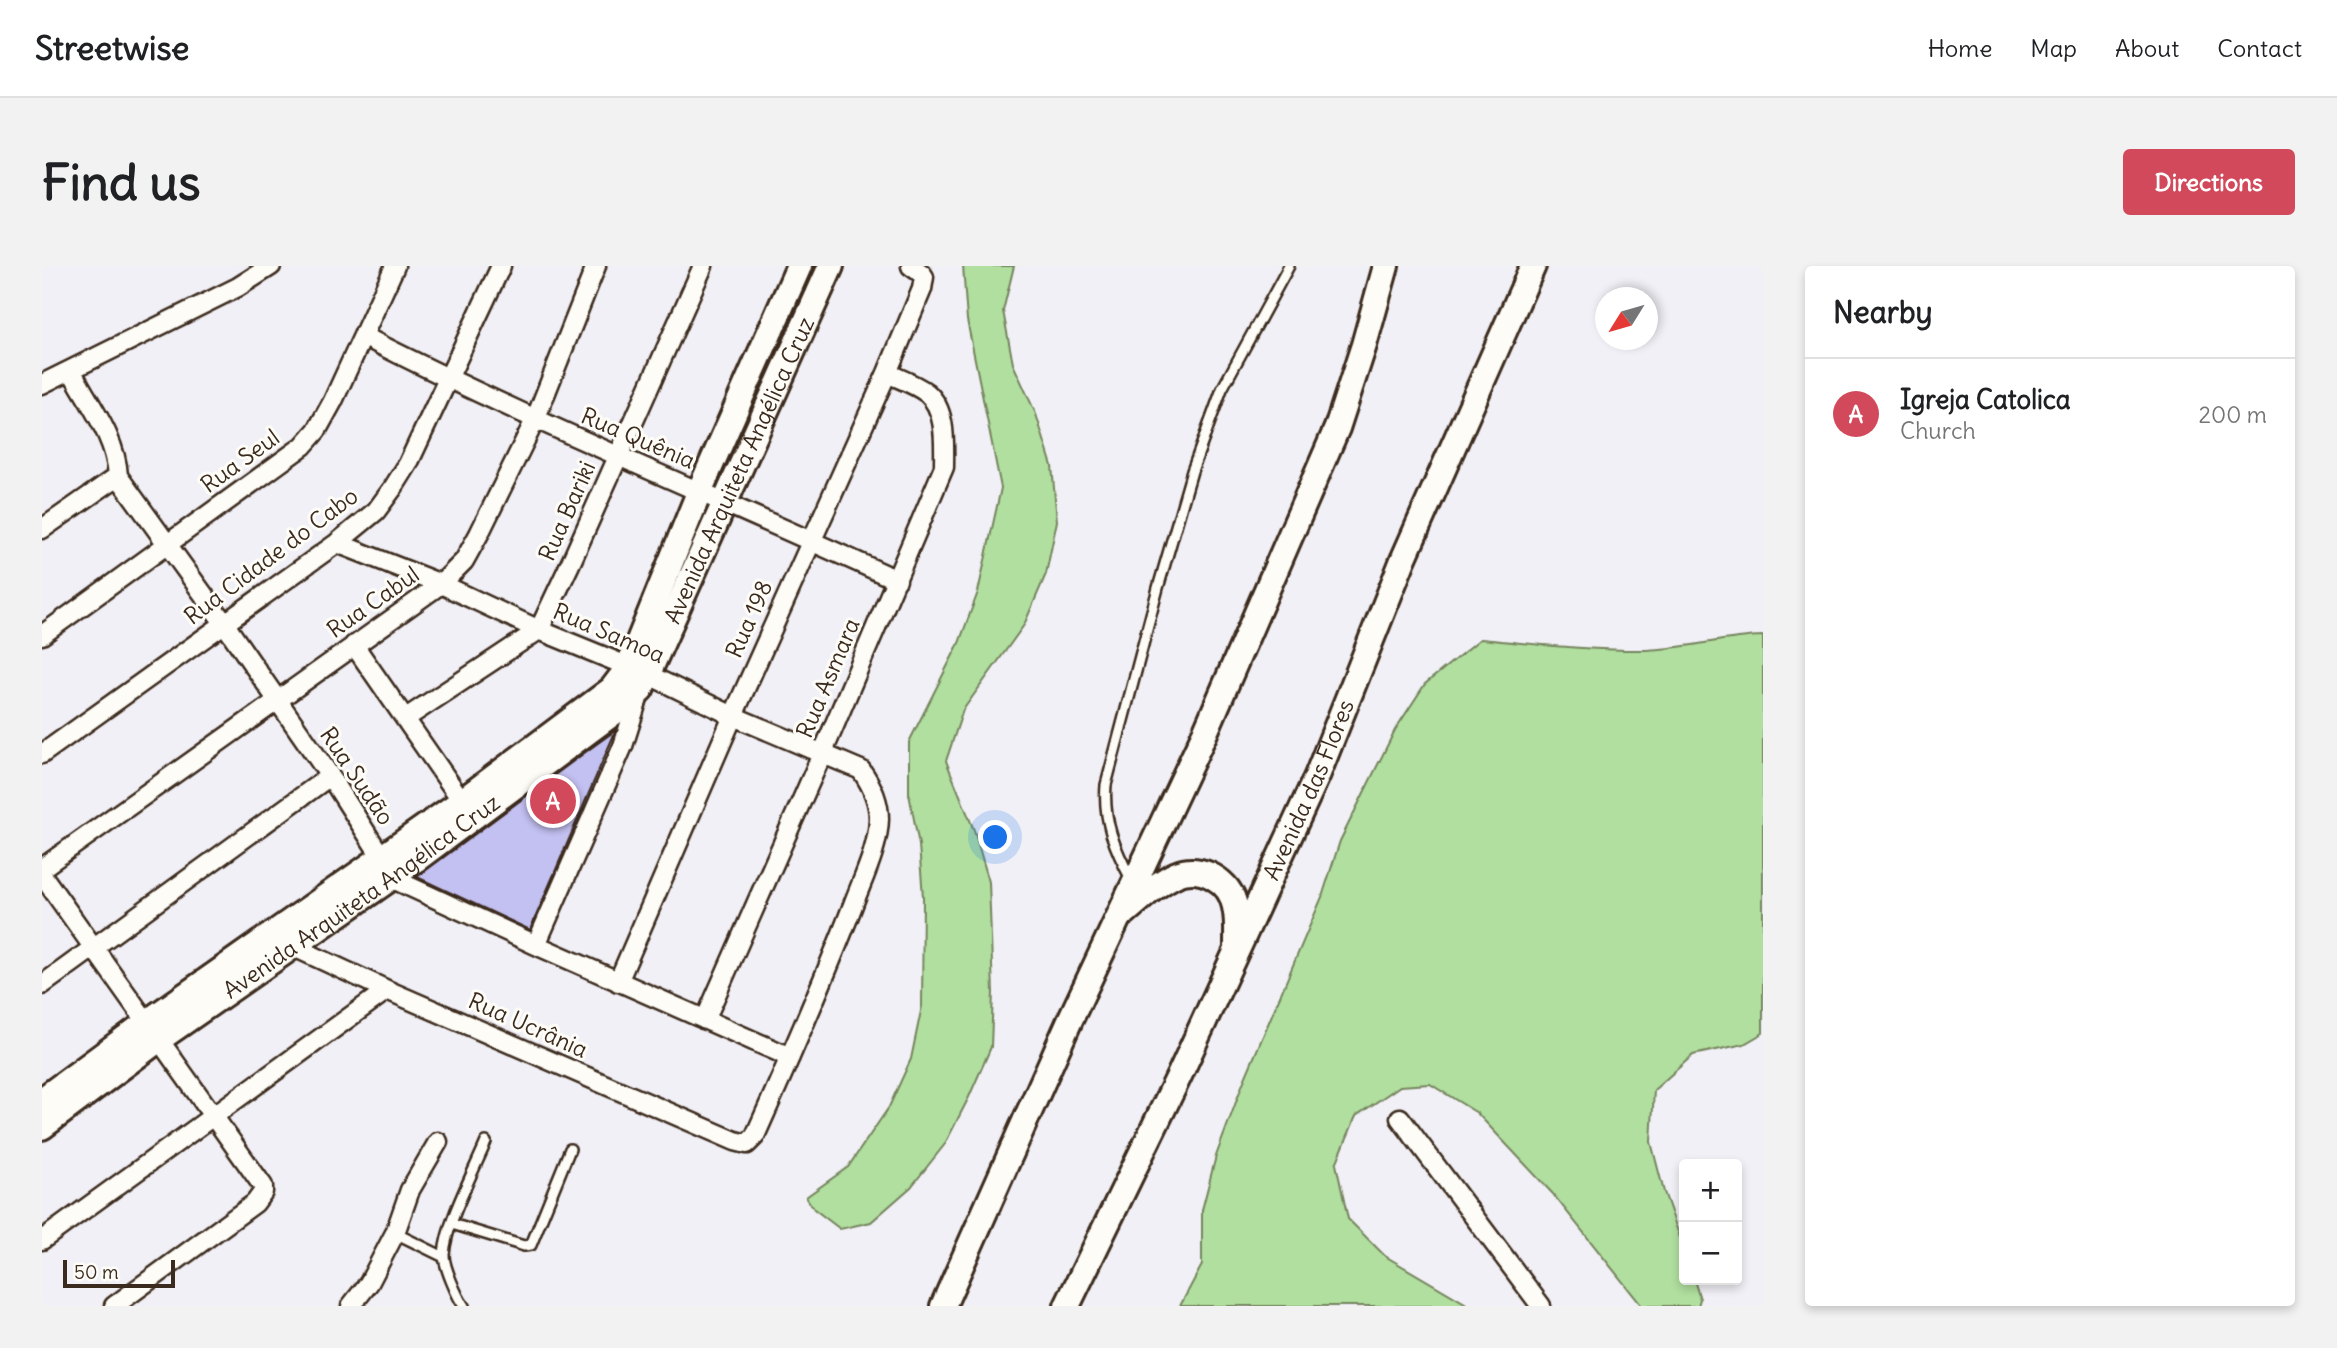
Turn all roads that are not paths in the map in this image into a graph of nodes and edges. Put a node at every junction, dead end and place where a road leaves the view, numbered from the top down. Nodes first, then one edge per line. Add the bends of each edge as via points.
1 (271, 266) edge
2 (395, 266) edge
3 (500, 266) edge
4 (596, 266) edge
5 (703, 266) edge
6 (799, 266) edge
7 (831, 266) edge
8 (1289, 266) edge
9 (1387, 266) edge
10 (1533, 266) edge
11 (918, 272) edge
12 (363, 336) junction
13 (71, 370) junction
14 (887, 373) junction
15 (449, 380) junction
16 (42, 384) edge
17 (535, 420) junction
18 (618, 456) junction
19 (118, 476) junction
20 (700, 491) junction
21 (726, 503) junction
22 (42, 529) edge
23 (811, 540) junction
24 (337, 543) junction
25 (167, 546) junction
26 (897, 580) junction
27 (441, 584) junction
28 (224, 623) junction
29 (539, 630) junction
30 (42, 635) edge
31 (354, 645) junction
32 (639, 677) junction
33 (276, 700) junction
34 (733, 716) junction
35 (406, 718) junction
36 (822, 752) junction
37 (42, 754) edge
38 (330, 776) junction
39 (461, 801) junction
40 (386, 867) junction
41 (42, 868) edge
42 (42, 875) edge
43 (1134, 885) junction
44 (1118, 918) junction
45 (292, 946) junction
46 (536, 946) junction
47 (92, 949) junction
48 (1237, 949) junction
49 (618, 982) junction
50 (42, 985) edge
51 (387, 990) junction
52 (705, 1020) junction
53 (145, 1033) junction
54 (790, 1057) junction
55 (42, 1100) edge
56 (213, 1118) junction
57 (1400, 1118) dead end
58 (42, 1127) edge
59 (438, 1142) dead end
60 (486, 1142) dead end
61 (570, 1149) dead end
62 (452, 1224) junction
63 (395, 1233) junction
64 (42, 1240) edge
65 (444, 1257) junction
66 (951, 1299) edge
67 (114, 1306) edge
68 (351, 1306) edge
69 (464, 1306) edge
70 (1067, 1306) edge
71 (1541, 1306) edge

1 - 13 street via 238,288
2 - 12 street, Rua Seul
3 - 15 street, Rua Cidade do Cabo
4 - 17 street, Rua Cabul
5 - 18 street, Rua Bariki
6 - 20 main road, Avenida Arquiteta Angélica Cruz
7 - 21 main road, Avenida Arquiteta Angélica Cruz
8 - 43 lane via 1222,389 1192,471 1106,785 1104,805 1111,838
9 - 43 main road via 1337,428
10 - 48 main road, Avenida das Flores via 1403,560 1317,776
11 - 14 street, Rua 198 via 922,289
12 - 15 street, Rua Quênia
12 - 25 street, Rua Seul via 333,401 303,446
13 - 16 street
13 - 19 street, Rua Sudão via 111,443
14 - 23 street, Rua 198
14 - 26 street, Rua Asmara via 929,395 940,413 944,439 944,467
15 - 17 street, Rua Quênia
15 - 24 street, Rua Cidade do Cabo via 393,488 376,511
17 - 18 street, Rua Quênia
17 - 27 street, Rua Cabul via 464,561
18 - 20 street, Rua Quênia
18 - 29 street, Rua Bariki
19 - 22 street
19 - 25 street, Rua Sudão
20 - 21 street, Rua Quênia
20 - 32 main road, Avenida Arquiteta Angélica Cruz
21 - 23 street, Rua Quênia
21 - 32 main road, Avenida Arquiteta Angélica Cruz
23 - 26 street, Rua Quênia
23 - 34 street, Rua 198
24 - 27 street, Rua Samoa
24 - 28 street, Rua Cidade do Cabo
25 - 28 street, Rua Sudão
25 - 30 street, Rua Seul
26 - 36 street, Rua Asmara
27 - 29 street, Rua Samoa
27 - 31 street, Rua Cabul
28 - 33 street, Rua Sudão
28 - 37 street, Rua Cidade do Cabo
29 - 32 street, Rua Samoa
29 - 35 street
31 - 33 street, Rua Cabul
31 - 35 street
32 - 34 street, Rua Samoa
32 - 39 main road, Avenida Arquiteta Angélica Cruz via 617,684
32 - 40 main road, Avenida Arquiteta Angélica Cruz via 621,707
32 - 46 street via 623,746
33 - 38 street, Rua Sudão
33 - 41 street, Rua Cabul
34 - 36 street, Rua Samoa
34 - 49 street, Rua 198
35 - 39 street
36 - 52 street, Rua Asmara
36 - 54 street, Rua Samoa via 861,770 870,784 879,817 877,842
38 - 40 street, Rua Sudão
38 - 47 street
39 - 40 main road, Avenida Arquiteta Angélica Cruz
40 - 45 main road, Avenida Arquiteta Angélica Cruz
40 - 46 street
40 - 53 main road, Avenida Arquiteta Angélica Cruz
42 - 47 street
43 - 44 main road
44 - 48 main road via 1158,885 1179,873 1200,870 1213,876 1235,904
44 - 66 main road
45 - 51 street, Rua Ucrânia
45 - 53 main road, Avenida Arquiteta Angélica Cruz
46 - 49 street
47 - 50 street
47 - 53 street
48 - 70 main road, Avenida das Flores
49 - 52 street
51 - 54 street, Rua Ucrânia via 747,1144 755,1136
51 - 56 street
52 - 54 street
53 - 55 main road
53 - 56 street
53 - 58 main road, Avenida Arquiteta Angélica Cruz
56 - 64 street
56 - 67 street via 264,1192
57 - 71 street
59 - 63 street via 410,1190
60 - 62 lane
61 - 62 lane via 531,1245
62 - 65 lane
63 - 65 lane
63 - 68 street via 369,1283
65 - 69 lane

